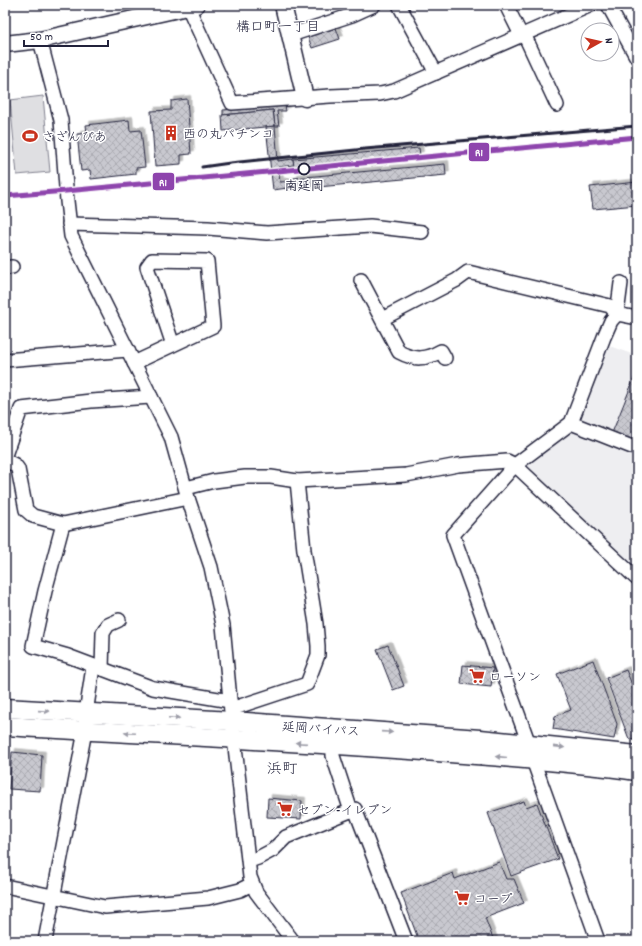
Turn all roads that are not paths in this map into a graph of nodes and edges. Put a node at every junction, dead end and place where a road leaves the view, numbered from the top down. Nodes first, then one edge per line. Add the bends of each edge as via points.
1 (283, 5) edge
2 (374, 5) edge
3 (399, 5) edge
4 (506, 5) edge
5 (591, 5) edge
6 (608, 5) edge
7 (192, 6) edge
8 (149, 10) edge
9 (291, 35) junction
10 (523, 35) junction
11 (40, 40) junction
12 (5, 44) edge
13 (637, 58) edge
14 (436, 73) junction
15 (305, 98) junction
16 (557, 105) dead end
17 (69, 224) junction
18 (422, 232) dead end
19 (361, 280) dead end
20 (621, 283) dead end
21 (617, 314) junction
22 (637, 318) edge
23 (382, 319) junction
24 (173, 345) junction
25 (128, 350) junction
26 (445, 358) dead end
27 (5, 360) edge
28 (134, 364) junction
29 (151, 397) junction
30 (571, 423) junction
31 (637, 449) edge
32 (5, 455) edge
33 (5, 460) edge
34 (515, 465) junction
35 (297, 481) junction
36 (187, 493) junction
37 (63, 524) junction
38 (637, 579) edge
39 (119, 620) dead end
40 (98, 668) junction
41 (5, 708) edge
42 (86, 713) junction
43 (232, 717) junction
44 (5, 726) edge
45 (85, 731) junction
46 (333, 745) junction
47 (531, 752) junction
48 (637, 756) edge
49 (637, 771) edge
50 (351, 811) junction
51 (248, 861) junction
52 (252, 884) junction
53 (5, 886) edge
54 (54, 896) junction
55 (45, 941) edge
56 (293, 941) edge
57 (406, 941) edge
58 (598, 941) edge

1 - 9 main road
2 - 9 street
3 - 14 street
4 - 10 street
5 - 10 street
6 - 13 street
7 - 8 main road
7 - 15 street via 232,103
8 - 11 main road
9 - 15 main road
10 - 14 street
10 - 16 street
11 - 12 main road
11 - 17 street via 61,120
14 - 15 street via 380,94
17 - 18 street via 208,228 267,233 370,226
17 - 25 street via 71,236
19 - 23 street
20 - 21 street
21 - 22 street
21 - 23 street via 610,306 468,272
21 - 30 street via 604,337
23 - 26 street via 399,352 408,357 419,358 441,351
24 - 24 street via 213,326 207,260 152,260 146,267
24 - 28 street
25 - 27 street
25 - 28 street
28 - 29 street
29 - 32 street via 21,409
29 - 36 street via 171,437
30 - 31 street
30 - 34 street
33 - 37 street via 18,469 26,510 33,516
34 - 35 street via 507,461 458,465 406,475
34 - 38 street
34 - 47 street via 452,535
35 - 36 street via 245,477 214,481
35 - 43 street via 304,550 316,624 316,660 307,684
36 - 37 street
36 - 43 street via 211,567 223,625
37 - 40 street via 33,646
39 - 40 street via 108,625 103,633
40 - 42 street
40 - 43 street
41 -> 42 highway, 延岡バイパス
42 -> 43 highway, 延岡バイパス
42 - 45 street
43 -> 45 highway, 延岡バイパス
46 -> 43 highway, 延岡バイパス
43 -> 47 highway, 延岡バイパス via 480,739
43 - 51 street
44 - 45 highway, 延岡バイパス
45 - 54 street
47 -> 46 highway, 延岡バイパス
46 - 50 street via 333,756
47 -> 48 highway, 延岡バイパス
47 - 49 highway, 延岡バイパス
47 - 58 street
50 - 51 street via 286,837 273,850
50 - 57 street via 355,809
51 - 52 street
52 - 54 street via 240,890 208,898 105,907
52 - 56 street
53 - 54 street
54 - 55 street

